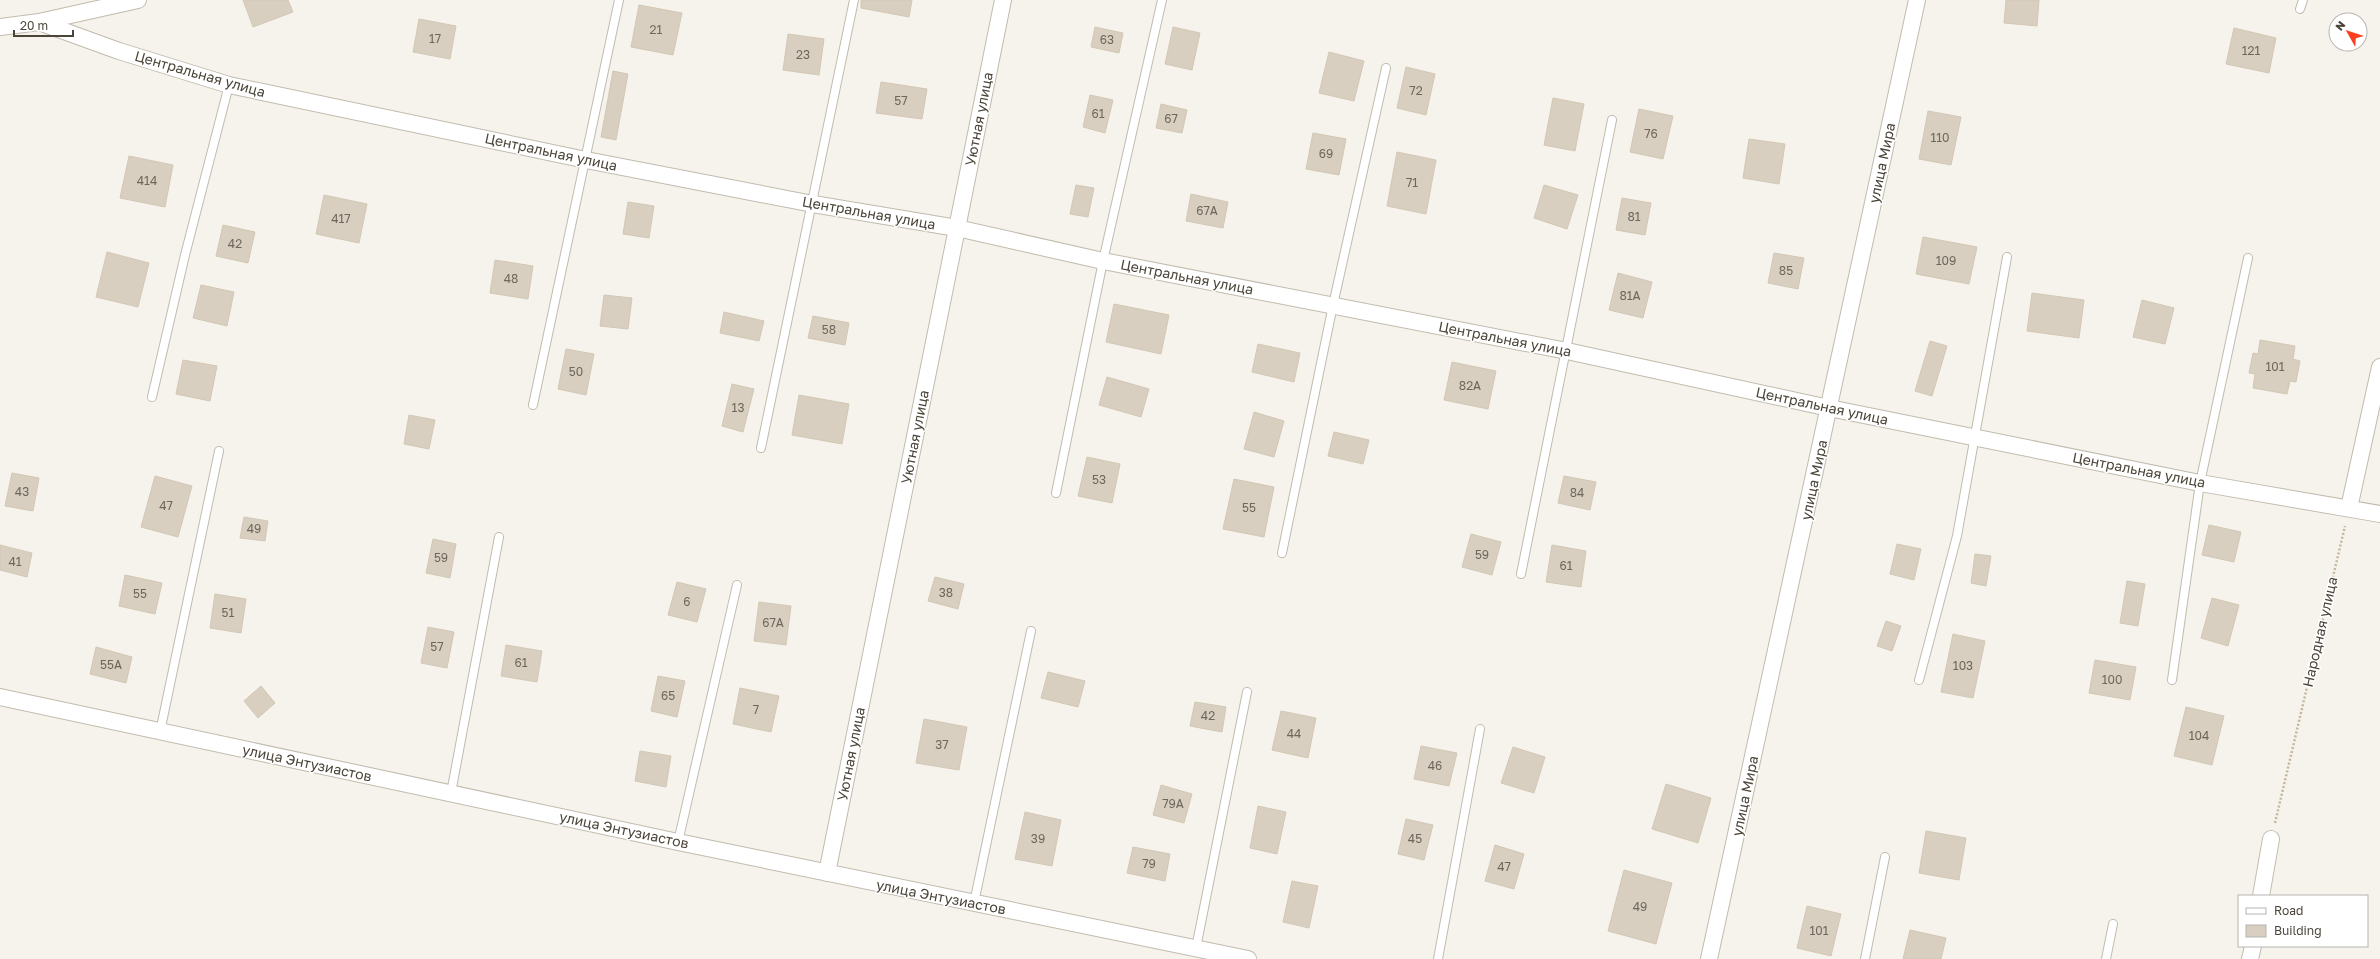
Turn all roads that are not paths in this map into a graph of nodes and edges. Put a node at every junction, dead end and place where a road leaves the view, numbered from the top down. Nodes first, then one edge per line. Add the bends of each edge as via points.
1 (138, 0) edge
2 (619, 0) edge
3 (854, 0) edge
4 (1003, 0) edge
5 (1162, 0) edge
6 (1917, 0) edge
7 (2303, 0) edge
8 (2300, 9) dead end
9 (40, 22) junction
10 (0, 27) edge
11 (1386, 68) dead end
12 (229, 85) junction
13 (1612, 120) dead end
14 (586, 160) junction
15 (813, 204) junction
16 (957, 228) junction
17 (2007, 257) dead end
18 (2248, 258) dead end
19 (1103, 261) junction
20 (1333, 305) junction
21 (1566, 351) junction
22 (2380, 367) edge
23 (152, 397) dead end
24 (533, 405) dead end
25 (1829, 408) junction
26 (1973, 436) junction
27 (761, 448) dead end
28 (219, 451) dead end
29 (2200, 482) junction
30 (1056, 493) dead end
31 (2349, 508) junction
32 (2380, 514) edge
33 (499, 537) dead end
34 (1282, 553) dead end
35 (1521, 574) dead end
36 (737, 585) dead end
37 (1030, 631) dead end
38 (1919, 680) dead end
39 (2172, 680) dead end
40 (1247, 692) dead end
41 (0, 697) edge
42 (1480, 729) dead end
43 (160, 733) junction
44 (451, 793) junction
45 (2271, 839) road end
46 (678, 842) junction
47 (1885, 857) dead end
48 (827, 874) junction
49 (2261, 895) edge
50 (974, 903) junction
51 (2113, 924) dead end
52 (2253, 947) edge
53 (1196, 948) junction
54 (1248, 959) edge
55 (1438, 959) edge
56 (1709, 959) edge
57 (1865, 959) edge
58 (2106, 959) edge
59 (2250, 959) edge

1 - 9 street
2 - 14 lane
3 - 15 lane
4 - 16 street, Уютная улица
5 - 19 lane
6 - 25 street, улица Мира
7 - 8 lane
9 - 10 street, Центральная улица
9 - 12 street, Центральная улица via 119,51
11 - 20 lane
12 - 14 street, Центральная улица
12 - 23 lane
13 - 21 lane
14 - 15 street, Центральная улица
14 - 24 lane
15 - 16 street, Центральная улица
15 - 27 lane
16 - 19 street, Центральная улица
16 - 48 street, Уютная улица
17 - 26 lane
18 - 29 lane
19 - 20 street, Центральная улица
19 - 30 lane
20 - 21 street, Центральная улица
20 - 34 lane
21 - 25 street, Центральная улица
21 - 35 lane
22 - 31 street
25 - 26 street, Центральная улица
25 - 56 street, улица Мира
26 - 29 street, Центральная улица
26 - 38 lane via 1957,536
28 - 43 lane
29 - 31 street, Центральная улица
29 - 39 lane
31 - 32 street, Центральная улица
33 - 44 lane
36 - 46 lane
37 - 50 lane
40 - 53 lane
41 - 43 street, улица Энтузиастов
42 - 55 lane
43 - 44 street, улица Энтузиастов
44 - 46 street, улица Энтузиастов
45 - 49 street
46 - 48 street, улица Энтузиастов
47 - 57 lane
48 - 50 street, улица Энтузиастов
50 - 53 street, улица Энтузиастов
51 - 58 lane
52 - 59 street
53 - 54 street, улица Энтузиастов

